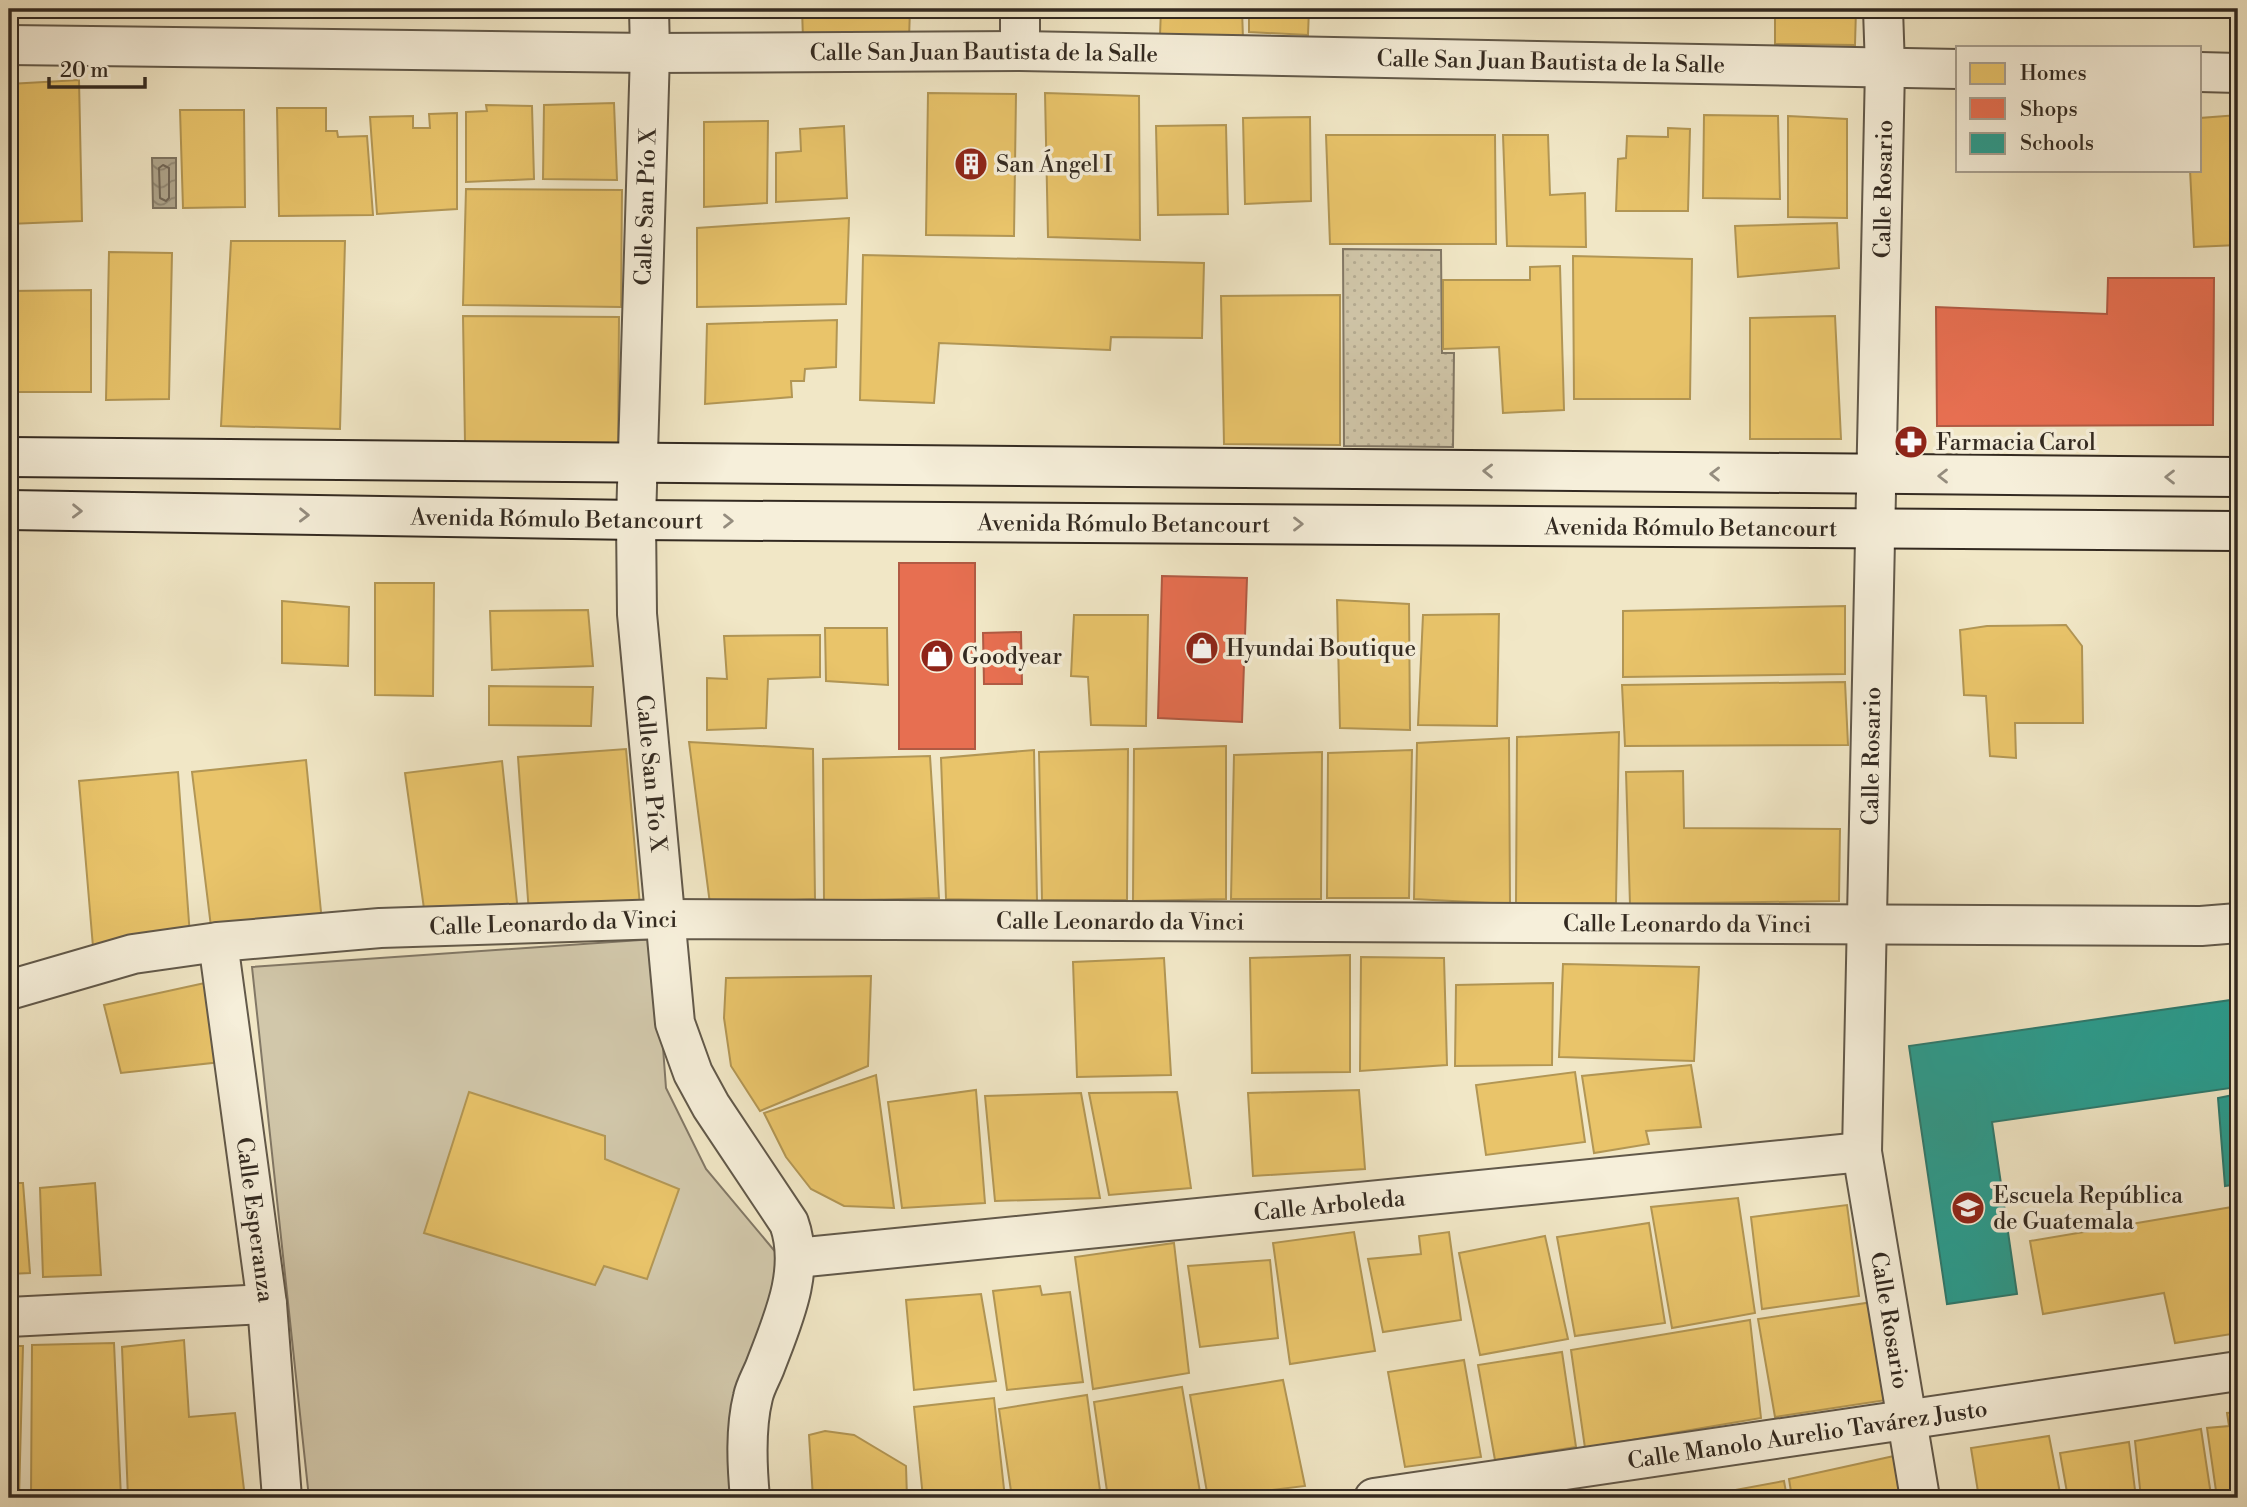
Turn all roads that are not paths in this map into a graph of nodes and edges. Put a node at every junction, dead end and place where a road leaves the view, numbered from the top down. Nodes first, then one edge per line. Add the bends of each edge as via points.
1 (649, 9) edge
2 (1020, 9) edge
3 (1883, 9) edge
4 (9, 45) edge
5 (1020, 51) junction
6 (649, 53) junction
7 (1885, 68) junction
8 (1956, 69) edge
9 (2202, 72) edge
10 (2238, 73) edge
11 (9, 457) edge
12 (637, 464) junction
13 (1877, 475) junction
14 (2238, 477) edge
15 (9, 510) edge
16 (636, 520) junction
17 (1875, 527) junction
18 (2238, 531) edge
19 (664, 919) junction
20 (1867, 923) junction
21 (2238, 923) edge
22 (218, 942) junction
23 (9, 990) edge
24 (1862, 1152) junction
25 (796, 1258) junction
26 (267, 1304) junction
27 (9, 1317) edge
28 (2238, 1371) edge
29 (1907, 1420) junction
30 (282, 1498) edge
31 (750, 1498) edge
32 (1374, 1498) edge
33 (1920, 1498) edge

1 - 6 street, Calle San Pío X
2 - 5 street
3 - 7 street, Calle Rosario
4 - 6 street, Calle San Juan Bautista de la Salle
5 - 6 street, Calle San Juan Bautista de la Salle
5 - 7 street, Calle San Juan Bautista de la Salle
6 - 12 street, Calle San Pío X
7 - 8 street, Calle San Juan Bautista de la Salle
7 - 13 street, Calle Rosario
9 - 10 street
11 - 12 street
13 -> 12 street
12 - 16 street, Calle San Pío X
14 -> 13 street
13 - 17 street, Calle Rosario
15 -> 16 street, Avenida Rómulo Betancourt
16 -> 17 street, Avenida Rómulo Betancourt
16 - 19 street, Calle San Pío X via 636,614
17 - 18 street, Avenida Rómulo Betancourt
17 - 20 street, Calle Rosario
19 - 20 street, Calle Leonardo da Vinci
19 - 22 street, Calle Leonardo da Vinci via 380,929
19 - 25 street, Calle San Pío X via 675,1023 693,1073 789,1223
20 - 21 street, Calle Leonardo da Vinci
20 - 24 street, Calle Rosario
22 - 23 street, Calle Leonardo da Vinci via 133,954
22 - 26 street, Calle Esperanza
24 - 25 street, Calle Arboleda
24 - 29 street, Calle Rosario
25 - 31 street, Calle San Pío X via 791,1291 753,1397 748,1435
26 - 27 street
26 - 30 street, Calle Esperanza
28 - 29 street, Calle Manolo Aurelio Tavárez Justo
29 - 32 street, Calle Manolo Aurelio Tavárez Justo
29 - 33 street, Calle Rosario

